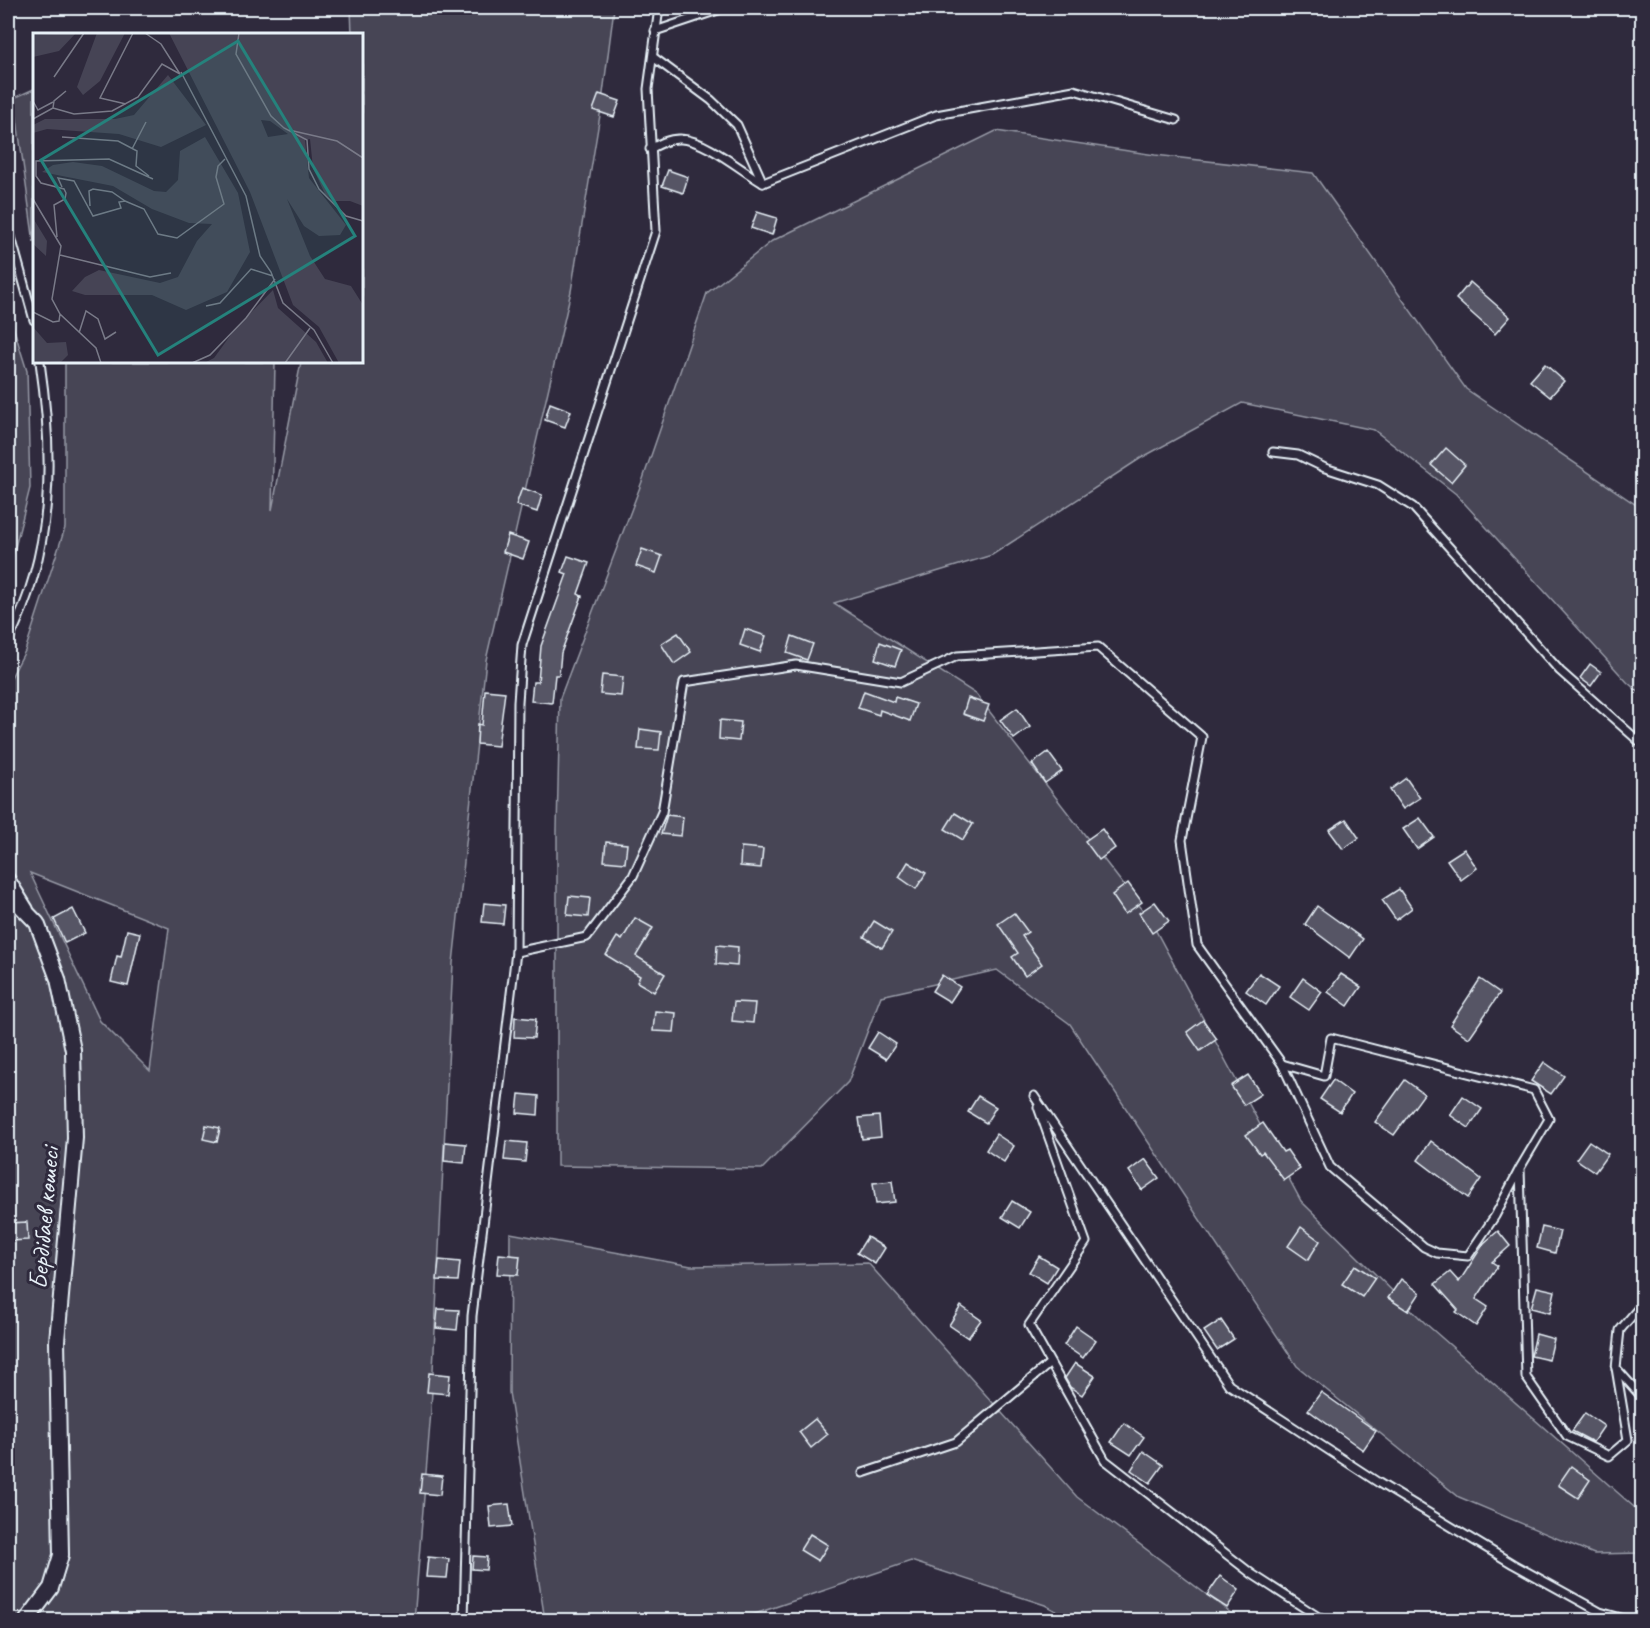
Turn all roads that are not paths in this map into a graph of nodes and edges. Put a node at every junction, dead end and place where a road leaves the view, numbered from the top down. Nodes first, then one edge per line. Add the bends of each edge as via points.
1 (659, 8) edge
2 (724, 8) edge
3 (654, 32) junction
4 (653, 57) junction
5 (1176, 120) dead end
6 (650, 149) junction
7 (763, 183) junction
8 (8, 226) edge
9 (33, 316) edge
10 (40, 363) edge
11 (1273, 452) dead end
12 (8, 641) edge
13 (1642, 744) edge
14 (8, 874) edge
15 (8, 893) edge
16 (37, 923) junction
17 (516, 952) junction
18 (1282, 1064) junction
19 (1520, 1167) junction
20 (1642, 1304) edge
21 (1050, 1363) junction
22 (1616, 1368) junction
23 (1642, 1397) edge
24 (863, 1473) dead end
25 (27, 1620) edge
26 (464, 1620) edge
27 (1323, 1620) edge
28 (1628, 1620) edge

1 - 3 lane
2 - 3 lane
3 - 4 lane
4 - 6 lane via 648,89
4 - 7 lane via 711,99 737,125
5 - 7 lane via 1074,90 936,115
6 - 7 lane via 682,138 712,150
6 - 17 lane via 656,231 522,645
8 - 9 lane
10 - 12 lane via 49,422 45,526 33,582
11 - 13 lane via 1298,455 1378,486 1413,507 1560,671
14 - 16 lane
15 - 16 street
16 - 25 street, Бердібаев көшесі via 58,979 73,1050 75,1138 57,1341 61,1555 51,1588
17 - 18 lane via 587,937 633,876 662,812 684,682 796,665 901,682 957,656 1098,647 1202,737 1182,840 1197,945
17 - 26 lane via 472,1316
18 - 19 lane via 1324,1076 1330,1038 1534,1090 1549,1119
18 - 19 lane via 1330,1167 1430,1250 1468,1256 1495,1216
19 - 22 lane via 1526,1377 1568,1436 1608,1456 1628,1440
20 - 22 lane via 1620,1330
21 - 24 lane via 956,1442
21 - 27 lane via 1105,1460 1252,1574
21 - 28 lane via 1029,1325 1086,1242 1035,1096 1229,1385 1513,1564 1600,1612
22 - 23 lane

